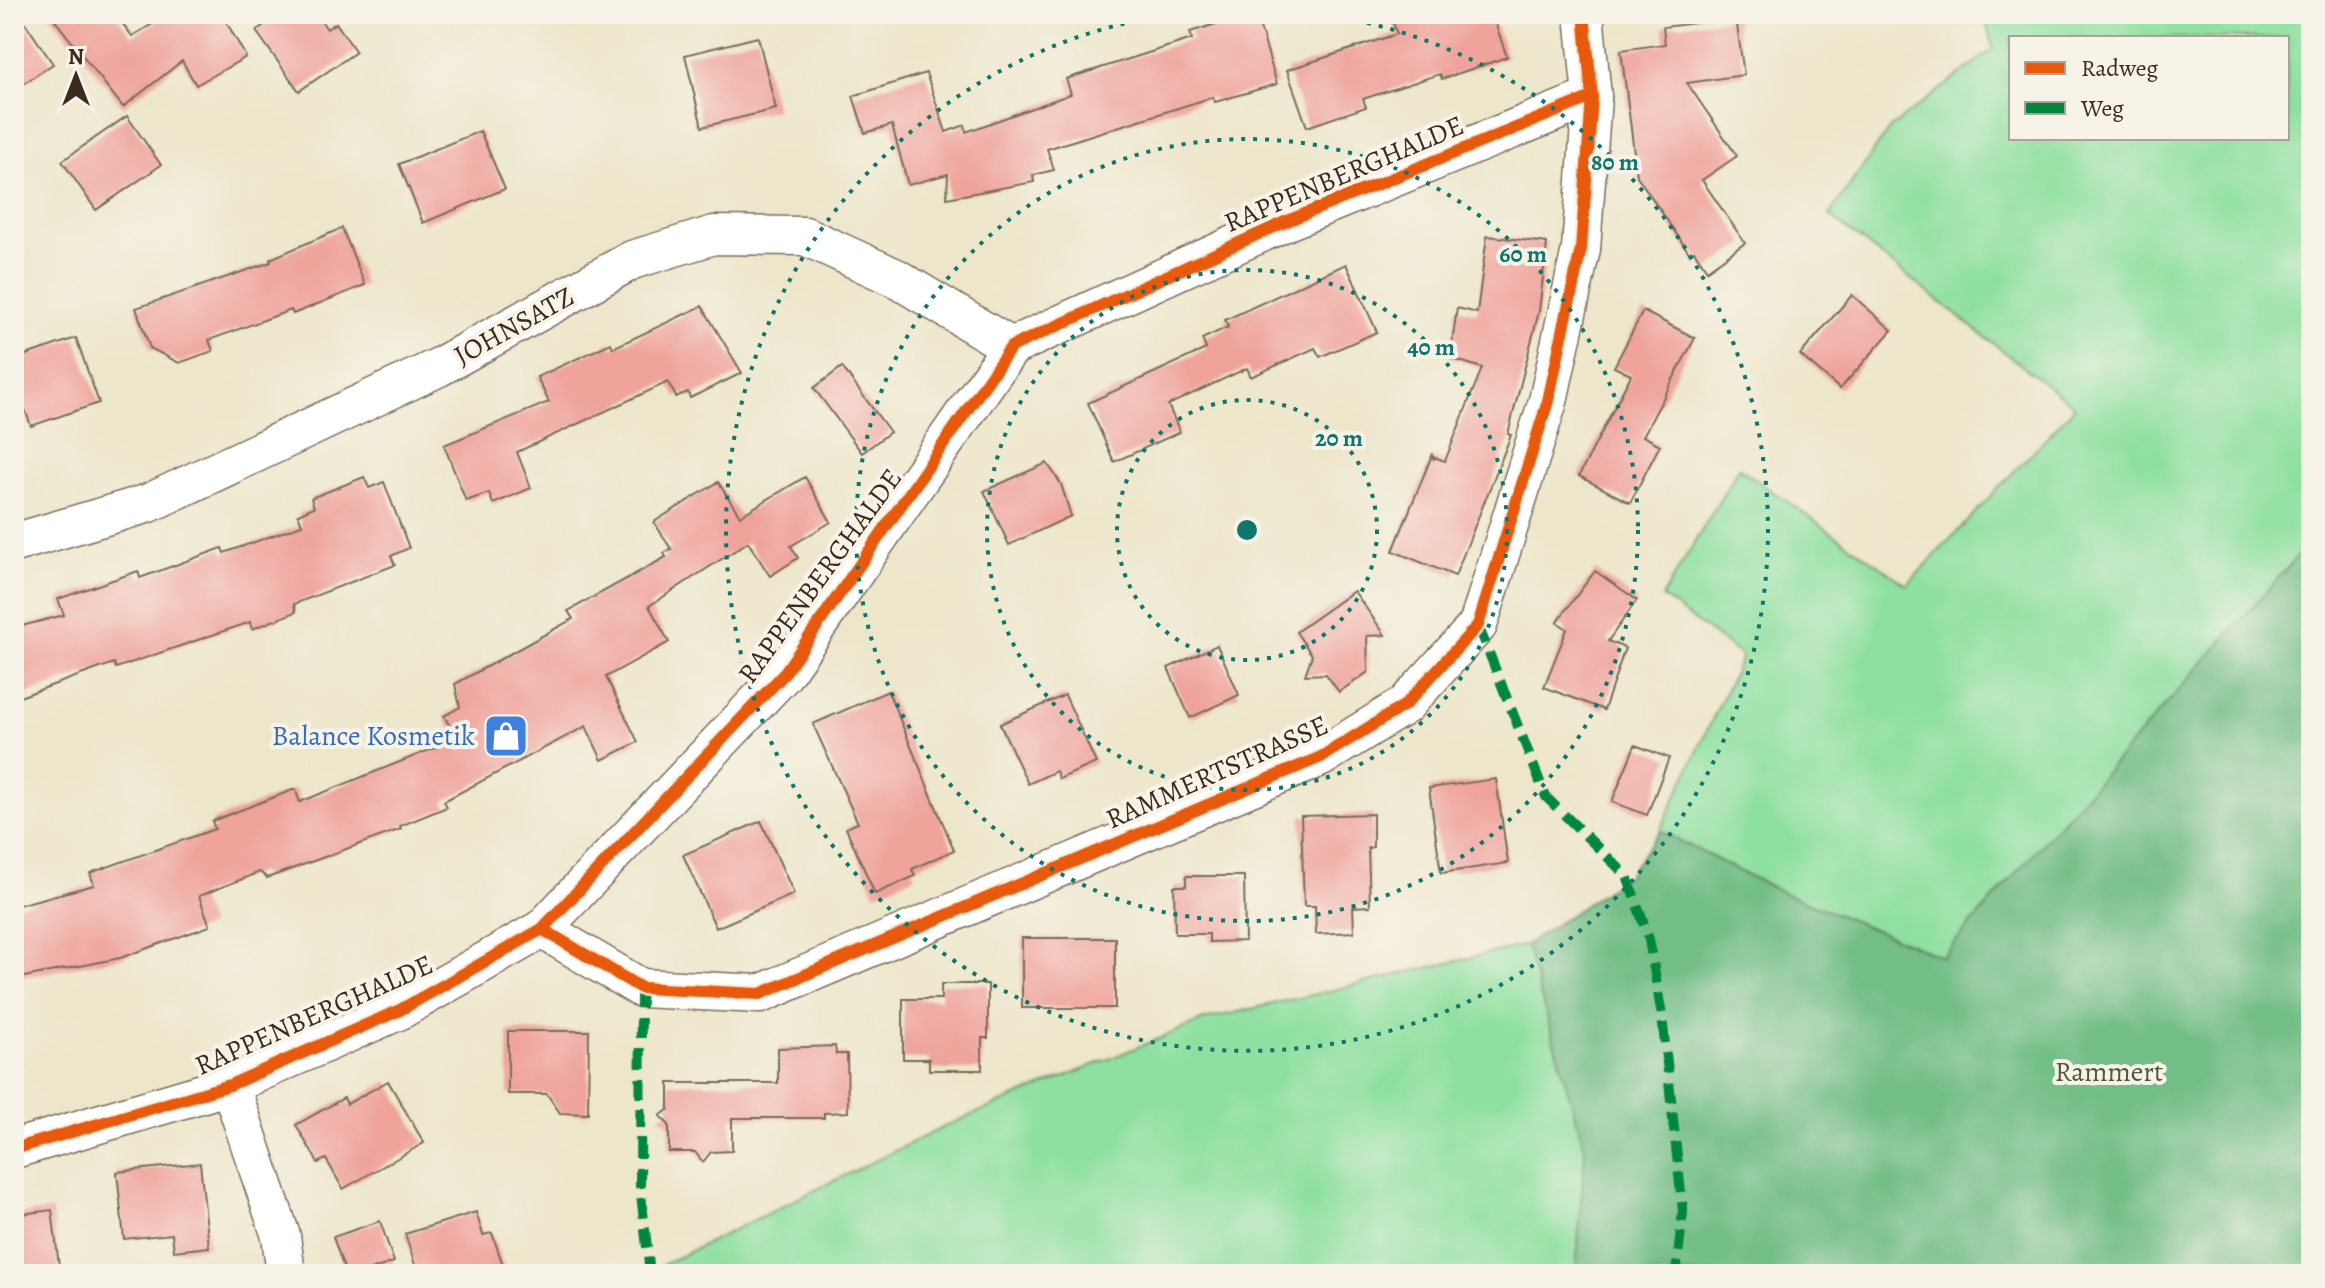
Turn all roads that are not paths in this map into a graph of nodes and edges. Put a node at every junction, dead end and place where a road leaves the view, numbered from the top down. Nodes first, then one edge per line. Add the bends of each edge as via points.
1 (1584, 14) edge
2 (1592, 97) junction
3 (1011, 347) junction
4 (14, 543) edge
5 (542, 929) junction
6 (230, 1085) junction
7 (14, 1149) edge
8 (286, 1274) edge

1 - 2 street, RAMMERTSTRASSE
2 - 3 street, RAPPENBERGHALDE via 1287,221
2 - 5 street, RAMMERTSTRASSE via 1581,249 1548,401 1478,625 1405,705 1321,757 760,994 641,988
3 - 4 street, JOHNSATZ via 896,278 805,236 714,235 632,260 439,367 149,503
3 - 5 street, RAPPENBERGHALDE via 783,675
5 - 6 street, RAPPENBERGHALDE via 400,1010
6 - 7 street, RAPPENBERGHALDE
6 - 8 street via 281,1236

